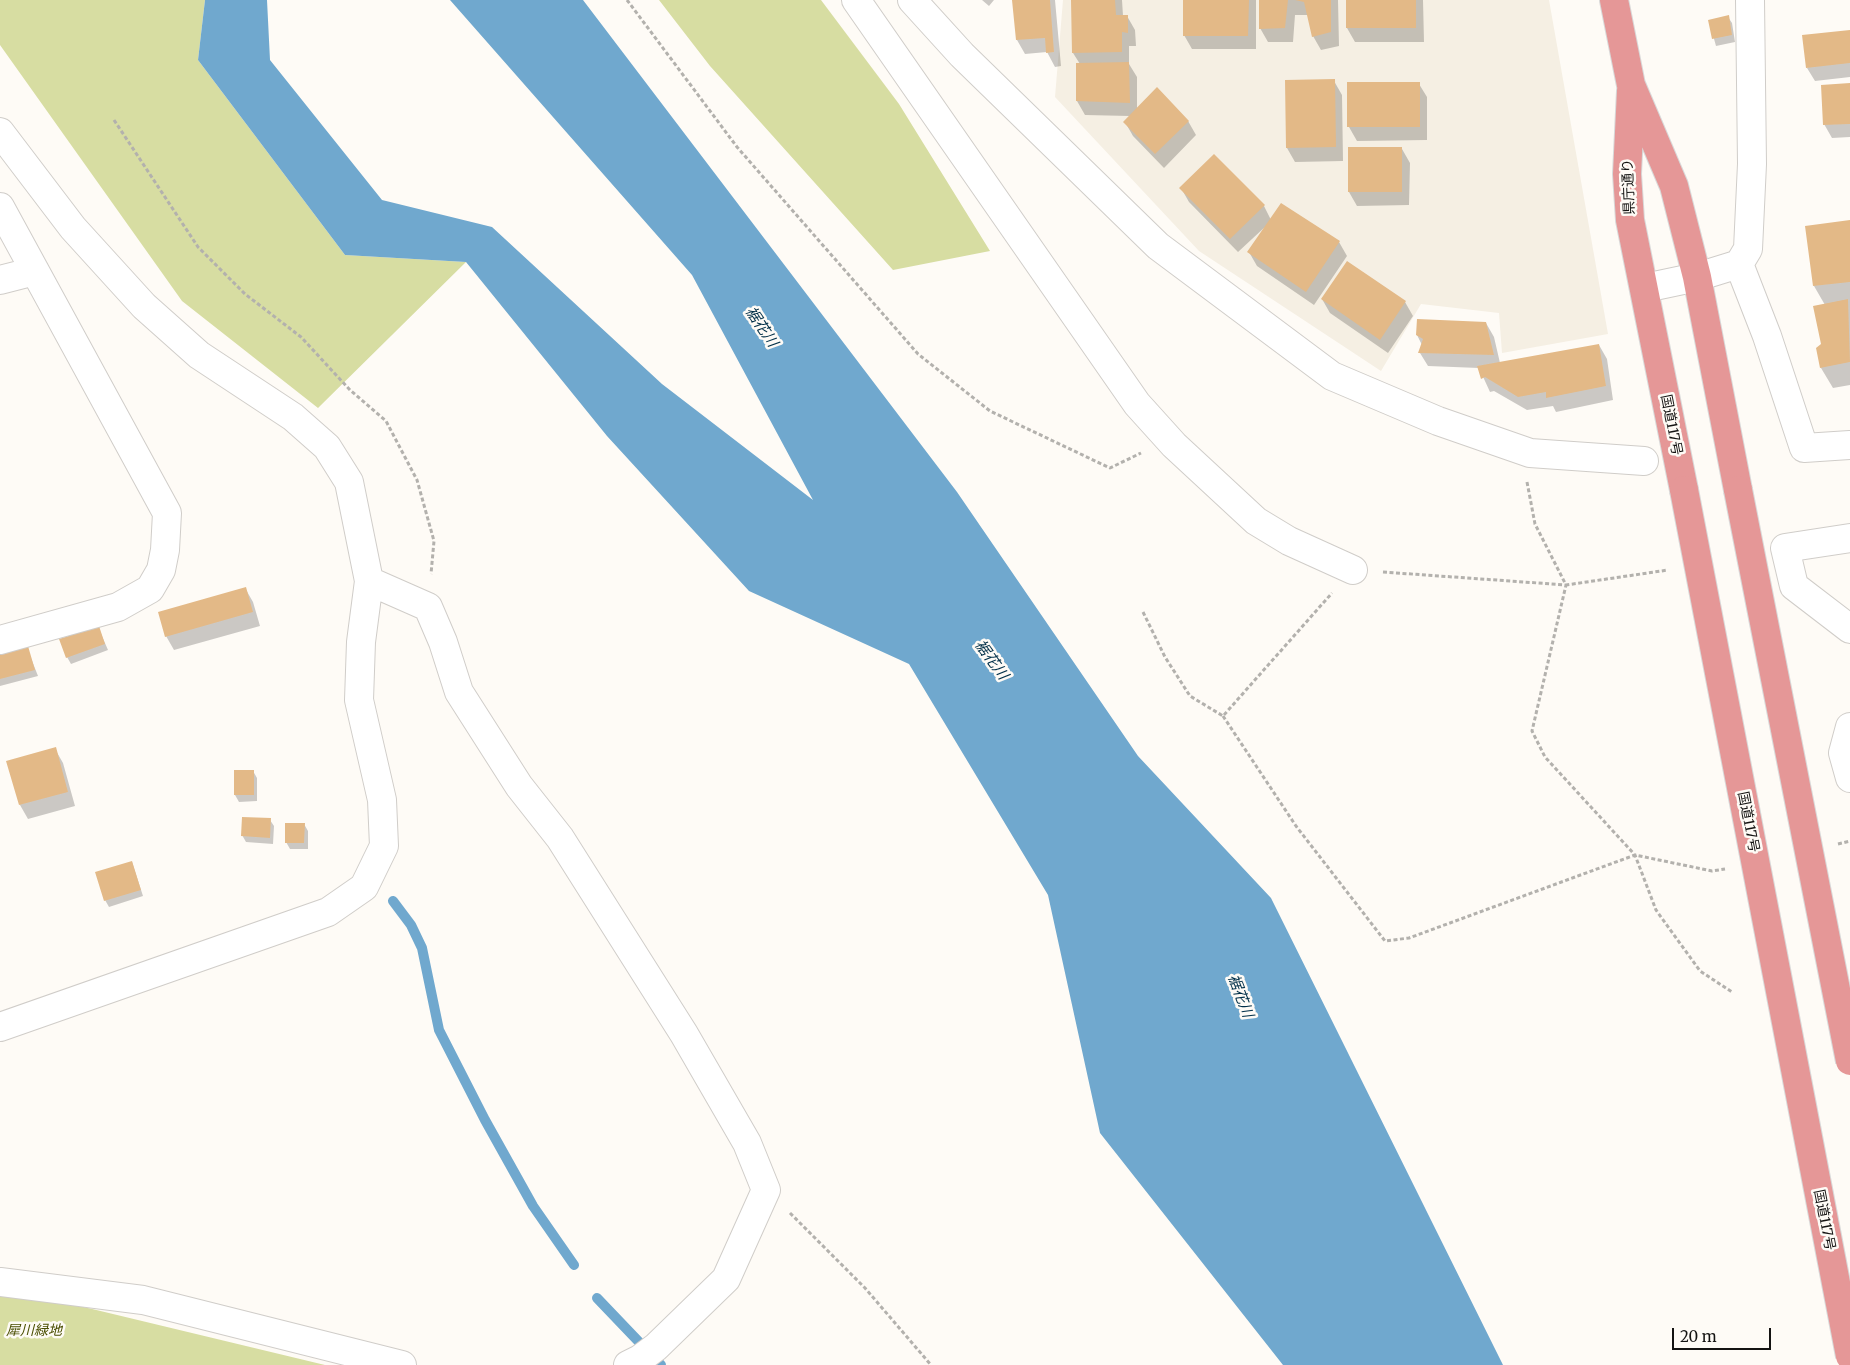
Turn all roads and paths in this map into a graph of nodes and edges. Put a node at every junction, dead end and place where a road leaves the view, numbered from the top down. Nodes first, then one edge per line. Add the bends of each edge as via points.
1 (627, 0) edge
2 (856, 0) edge
3 (912, 0) edge
4 (1614, 0) edge
5 (1750, 0) edge
6 (1631, 84) junction
7 (114, 120) dead end
8 (0, 132) edge
9 (0, 207) edge
10 (1739, 264) junction
11 (35, 271) junction
12 (1697, 277) junction
13 (0, 280) edge
14 (1645, 288) junction
15 (1850, 445) edge
16 (1521, 450) junction
17 (1644, 461) dead end
18 (1110, 468) dead end
19 (1850, 538) edge
20 (1674, 569) dead end
21 (1353, 570) junction
22 (369, 581) junction
23 (1566, 585) junction
24 (428, 607) junction
25 (1143, 612) dead end
26 (1850, 628) edge
27 (0, 640) edge
28 (1223, 716) junction
29 (1850, 727) edge
30 (1850, 778) edge
31 (1850, 841) edge
32 (1832, 845) dead end
33 (1635, 855) junction
34 (1730, 867) dead end
35 (1732, 992) dead end
36 (0, 1027) edge
37 (1850, 1061) edge
38 (766, 1190) junction
39 (0, 1282) edge
40 (1850, 1356) edge
41 (641, 1357) edge
42 (402, 1365) edge
43 (931, 1365) edge

1 - 18 path via 737,147 918,354 990,411
2 - 21 street via 1137,404 1174,446 1256,521 1289,541
3 - 16 street via 962,56 1158,246 1332,376 1438,421
4 - 6 highway, 県庁通り
5 - 10 street via 1751,210 1748,249
6 - 12 highway, 県庁通り via 1674,186
6 - 14 highway, 県庁通り via 1627,174 1630,220
7 - 24 path via 198,247 245,294 301,337 350,390 386,421 417,480 434,542
8 - 22 street via 73,228 144,306 199,355 293,417 327,447 349,482
9 - 11 street
10 - 12 street
10 - 15 street via 1804,448
11 - 13 street
11 - 27 street via 167,513 165,550 161,570 150,590 118,607
12 - 14 street
12 - 37 highway, bridge
14 - 40 highway, 国道117号, bridge
16 - 17 street
16 - 23 path via 1535,524
19 - 26 street via 1785,548 1794,586
20 - 23 path
21 - 23 path
21 - 28 path
22 - 24 street
22 - 36 street via 361,642 359,700 382,800 384,846 364,887 328,912
23 - 33 path via 1532,731 1545,758
24 - 38 street via 459,692 519,786 560,838 684,1034 747,1143
25 - 28 path via 1165,658 1190,696
28 - 33 path via 1296,826 1385,941 1408,938
29 - 30 street via 1843,753
31 - 32 path
33 - 34 path via 1712,871
33 - 35 path via 1656,910 1700,971
38 - 41 street via 726,1279
38 - 43 path via 865,1288
39 - 42 street via 143,1300

